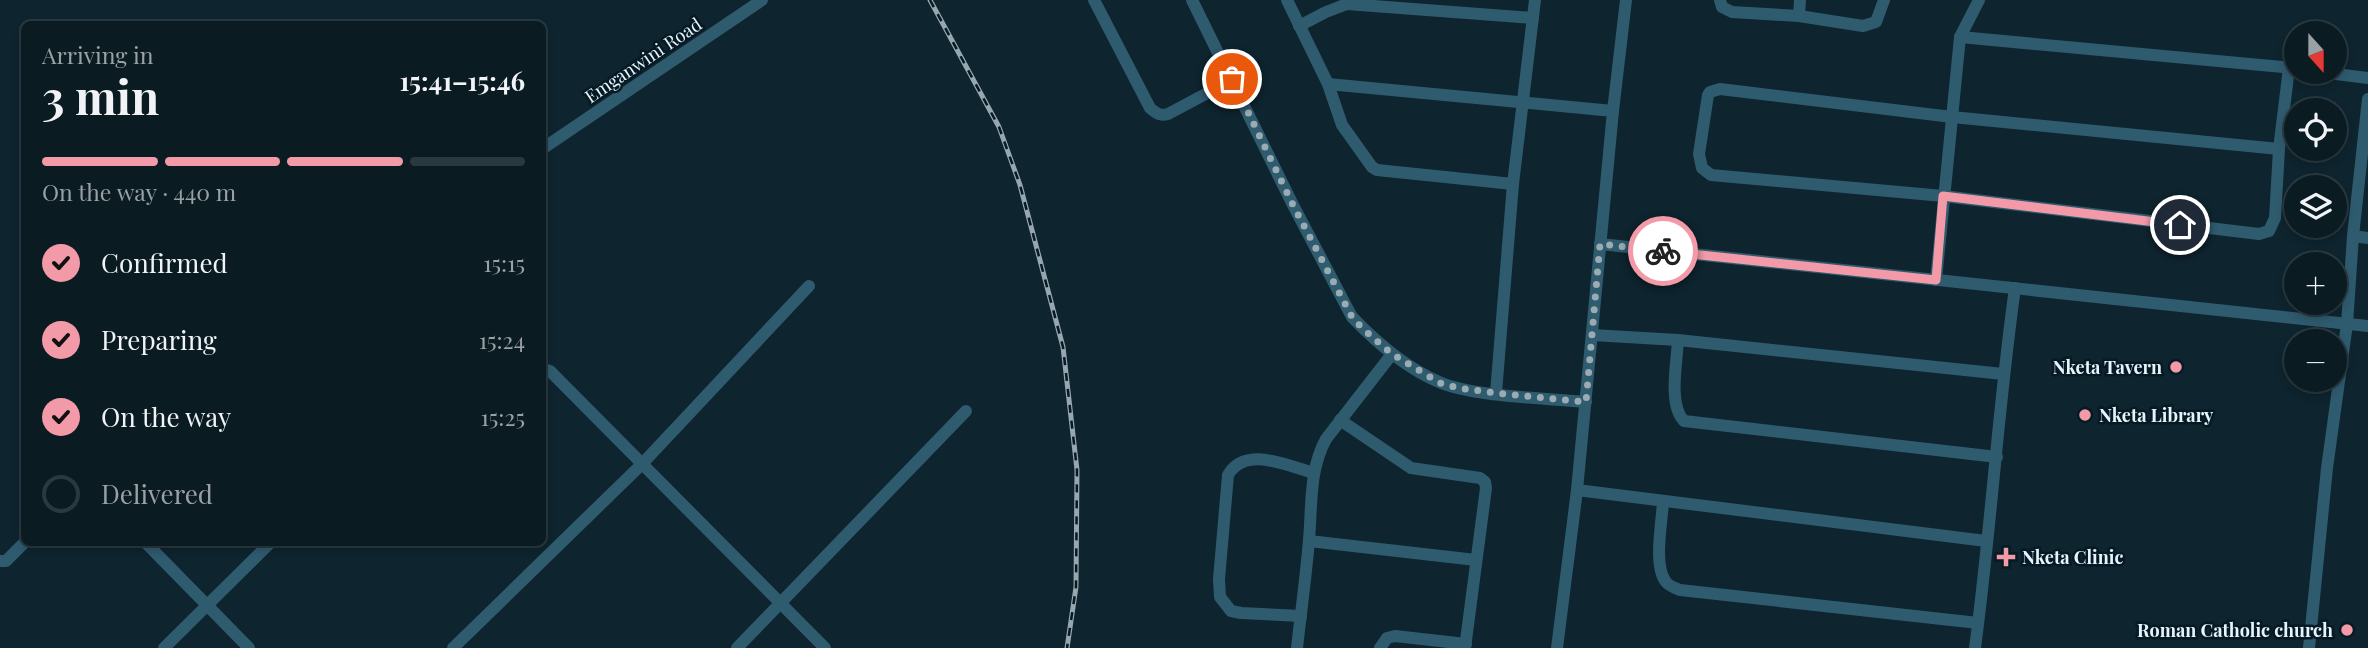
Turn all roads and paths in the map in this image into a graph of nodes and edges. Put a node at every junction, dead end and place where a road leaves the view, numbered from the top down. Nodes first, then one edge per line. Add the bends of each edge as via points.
1 (762, 0) edge
2 (1094, 0) edge
3 (1192, 0) edge
4 (1287, 0) edge
5 (1535, 0) edge
6 (1626, 0) edge
7 (1720, 0) edge
8 (1800, 0) edge
9 (1884, 0) edge
10 (1979, 0) edge
11 (1799, 16) junction
12 (1533, 18) junction
13 (1299, 26) junction
14 (1960, 37) junction
15 (2284, 67) edge
16 (2347, 75) edge
17 (2368, 78) edge
18 (1232, 79) junction
19 (1328, 84) junction
20 (2290, 84) edge
21 (2368, 99) edge
22 (1523, 101) junction
23 (1612, 111) junction
24 (1952, 117) junction
25 (546, 146) edge
26 (2279, 149) junction
27 (1513, 184) junction
28 (1943, 196) junction
29 (2353, 236) junction
30 (2368, 238) edge
31 (1600, 244) junction
32 (1936, 280) junction
33 (808, 286) dead end
34 (2015, 288) junction
35 (2347, 324) junction
36 (2368, 326) edge
37 (1591, 335) junction
38 (1678, 340) junction
39 (1392, 354) junction
40 (546, 370) edge
41 (2003, 374) junction
42 (1496, 393) junction
43 (1586, 402) junction
44 (966, 411) dead end
45 (1340, 420) junction
46 (1997, 457) junction
47 (642, 464) junction
48 (1314, 473) junction
49 (1577, 490) junction
50 (1663, 502) junction
51 (1309, 541) junction
52 (1986, 541) junction
53 (21, 546) edge
54 (149, 546) edge
55 (267, 546) edge
56 (1476, 560) junction
57 (2, 564) edge
58 (781, 603) junction
59 (205, 606) junction
60 (1301, 616) junction
61 (1978, 623) junction
62 (1466, 646) edge
63 (164, 648) edge
64 (249, 648) edge
65 (453, 648) edge
66 (737, 648) edge
67 (825, 648) edge
68 (1297, 648) edge
69 (1380, 648) edge
70 (1558, 648) edge
71 (1975, 648) edge
72 (2309, 648) edge

1 - 25 street, Emganwini Road
2 - 18 street via 1156,114 1168,114
3 - 18 street
4 - 13 street
5 - 12 street
6 - 23 street
7 - 11 street via 1726,10
8 - 11 street
9 - 11 street via 1880,15 1870,25
10 - 14 street
12 - 13 street via 1347,4
12 - 22 street
13 - 19 street
14 - 15 street
14 - 24 street
16 - 17 street
18 - 39 street via 1352,317
19 - 22 street
19 - 27 street via 1342,125 1377,170
20 - 26 street
21 - 29 street
22 - 23 street
22 - 27 street
23 - 31 street
24 - 26 street
24 - 28 street
24 - 28 street via 1715,89 1706,101 1699,154 1702,168 1712,175
26 - 28 street via 2275,218 2269,231 2259,234
27 - 42 street
28 - 32 street
29 - 30 street
29 - 35 street
31 - 32 street
31 - 37 street
32 - 34 street
33 - 47 street
34 - 35 street
34 - 41 street
35 - 36 street
35 - 72 street
37 - 38 street
37 - 43 street
38 - 41 street
38 - 46 street via 1675,404 1684,421
39 - 42 street via 1440,383
39 - 45 street
40 - 47 street
41 - 46 street
42 - 43 street
43 - 49 street
44 - 58 street
45 - 48 street via 1318,454
45 - 56 street via 1411,468 1483,479 1486,488
46 - 52 street
47 - 58 street
47 - 65 street
48 - 51 street
48 - 60 street via 1254,458 1242,460 1228,475 1220,597 1231,611
49 - 50 street
49 - 70 street
50 - 52 street
50 - 61 street via 1662,574 1666,583 1680,590
51 - 56 street
51 - 60 street
52 - 61 street
53 - 57 street
54 - 59 street
55 - 59 street
56 - 62 street
58 - 66 street
58 - 67 street
59 - 63 street
59 - 64 street
60 - 68 street
61 - 71 street
62 - 69 street via 1395,636

